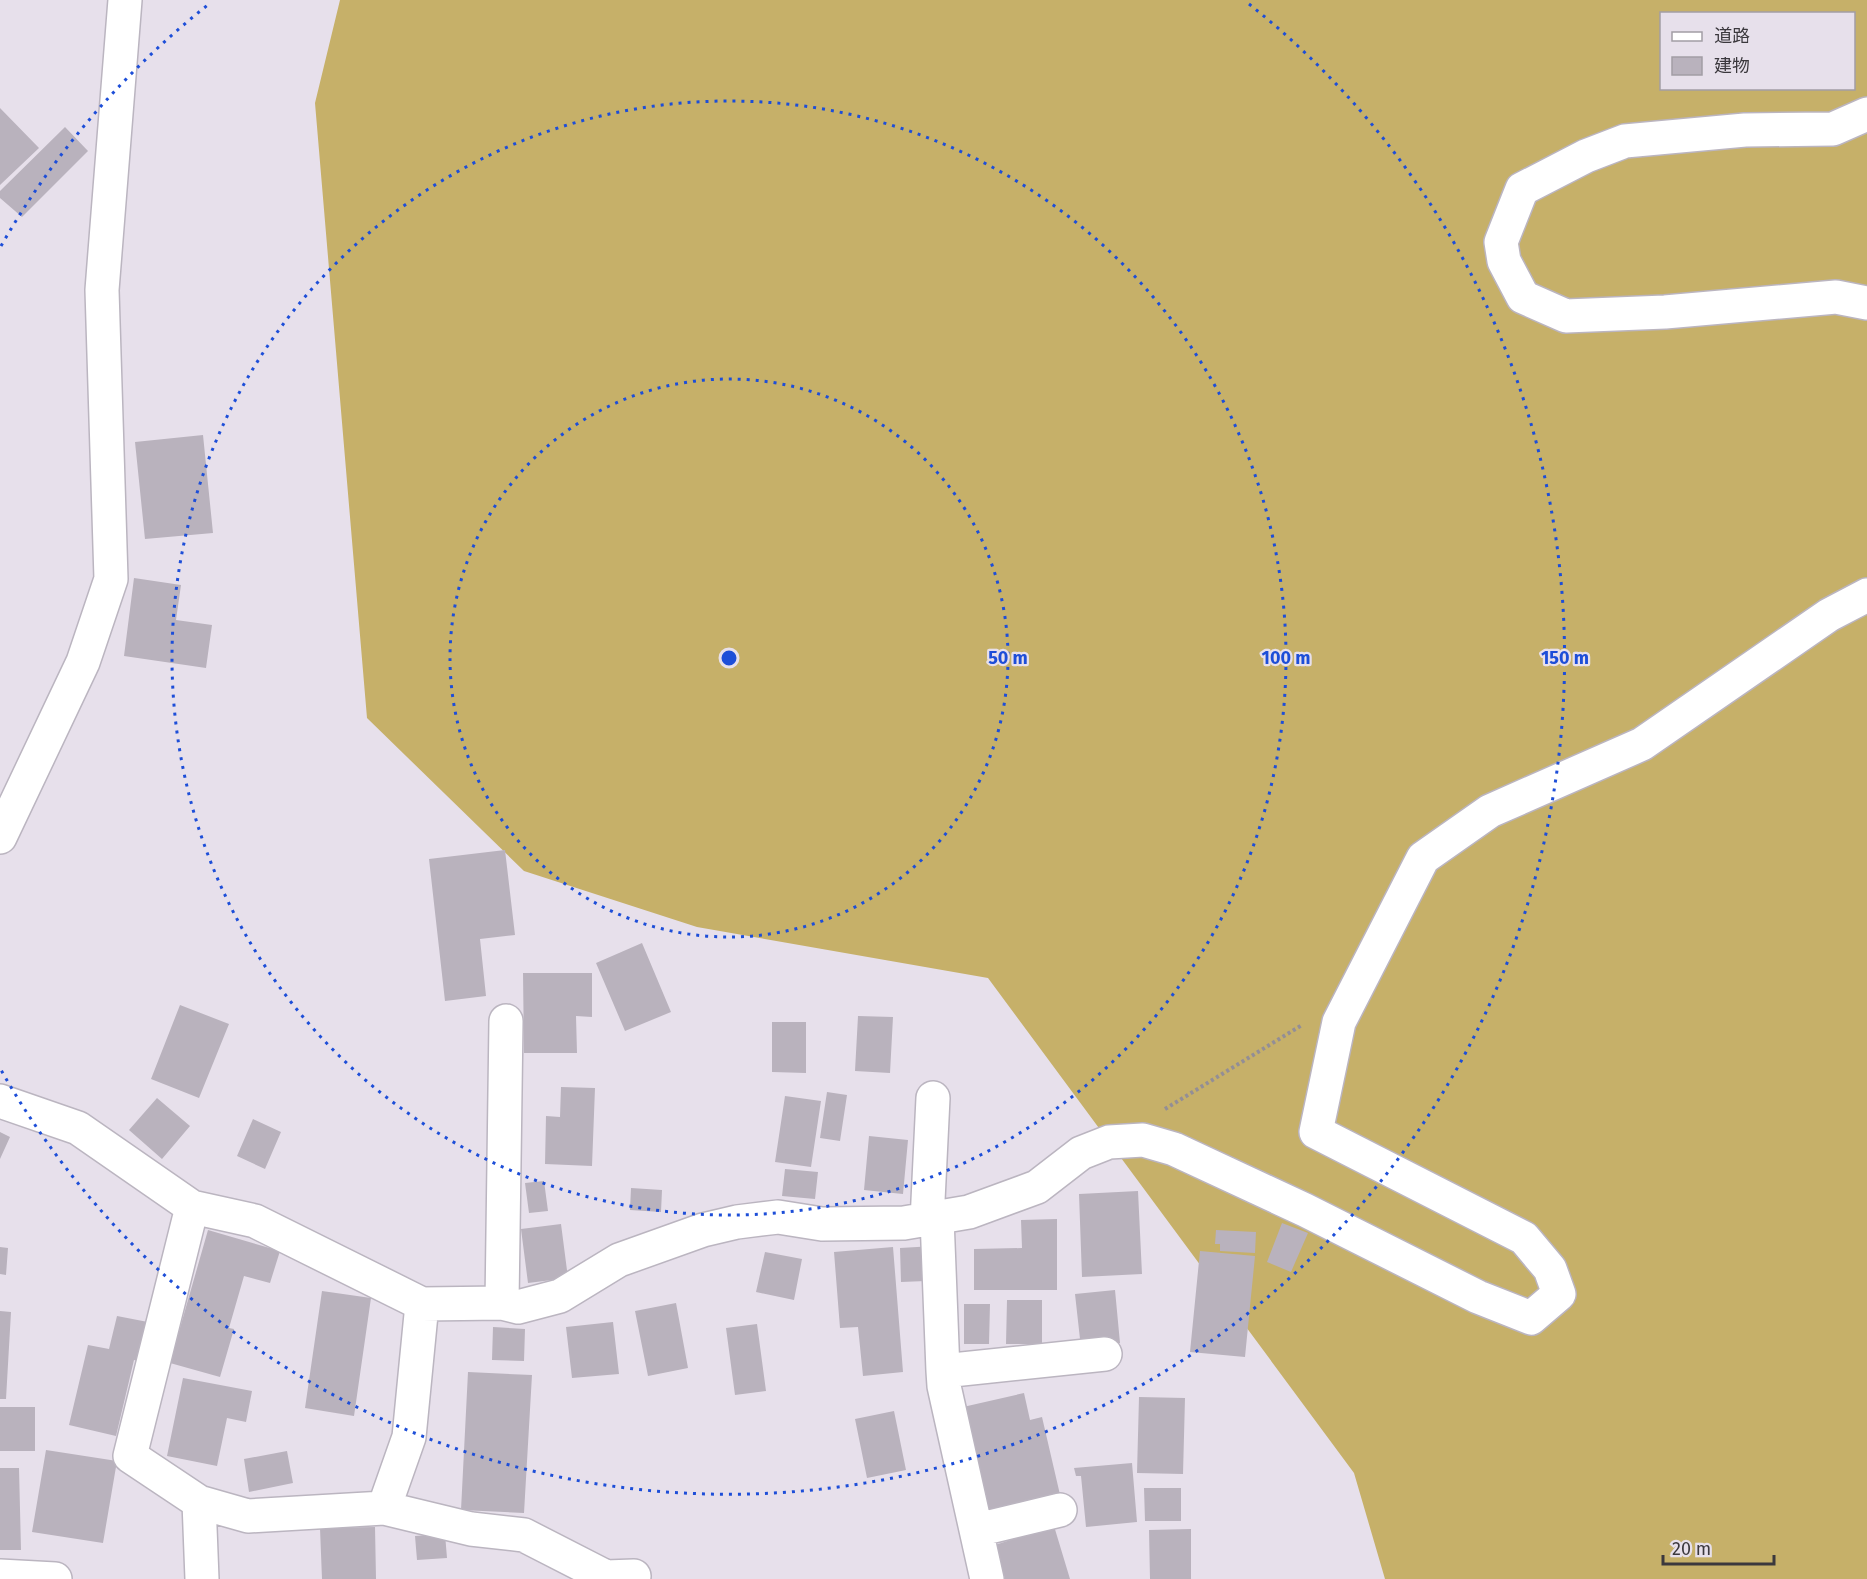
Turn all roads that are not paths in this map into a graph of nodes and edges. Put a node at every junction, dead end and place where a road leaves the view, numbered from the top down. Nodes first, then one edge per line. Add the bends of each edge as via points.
1 (125, 0) edge
2 (1867, 114) edge
3 (1867, 303) edge
4 (1867, 595) edge
5 (0, 837) edge
6 (506, 1021) dead end
7 (933, 1098) dead end
8 (0, 1101) edge
9 (192, 1207) junction
10 (932, 1220) junction
11 (502, 1303) junction
12 (422, 1304) junction
13 (1105, 1354) dead end
14 (943, 1371) junction
15 (199, 1502) junction
16 (384, 1508) junction
17 (1060, 1510) dead end
18 (977, 1530) junction
19 (0, 1576) edge
20 (634, 1576) dead end
21 (55, 1579) edge
22 (202, 1579) edge
23 (987, 1579) edge

1 - 5 street via 102,290 111,579 83,662
2 - 3 street via 1833,129 1745,130 1624,141 1522,189 1501,242 1504,261 1523,297 1566,315 1665,312 1836,297
4 - 10 street via 1828,615 1642,744 1490,811 1423,858 1339,1022 1316,1132 1524,1238 1550,1269 1558,1294 1531,1318 1478,1297 1174,1149 1143,1140 1109,1142 1081,1153 1037,1187 969,1212
6 - 11 street
7 - 10 street
8 - 9 street via 78,1128
9 - 12 street via 255,1221
9 - 15 street via 130,1456
10 - 11 street via 822,1224 778,1217 737,1222 619,1260 560,1296 518,1307
10 - 14 street
11 - 12 street
12 - 16 street via 409,1437
13 - 14 street
14 - 18 street
15 - 16 street via 248,1516
15 - 22 street
16 - 20 street via 471,1529 524,1535 606,1577
17 - 18 street
18 - 23 street
19 - 21 street

